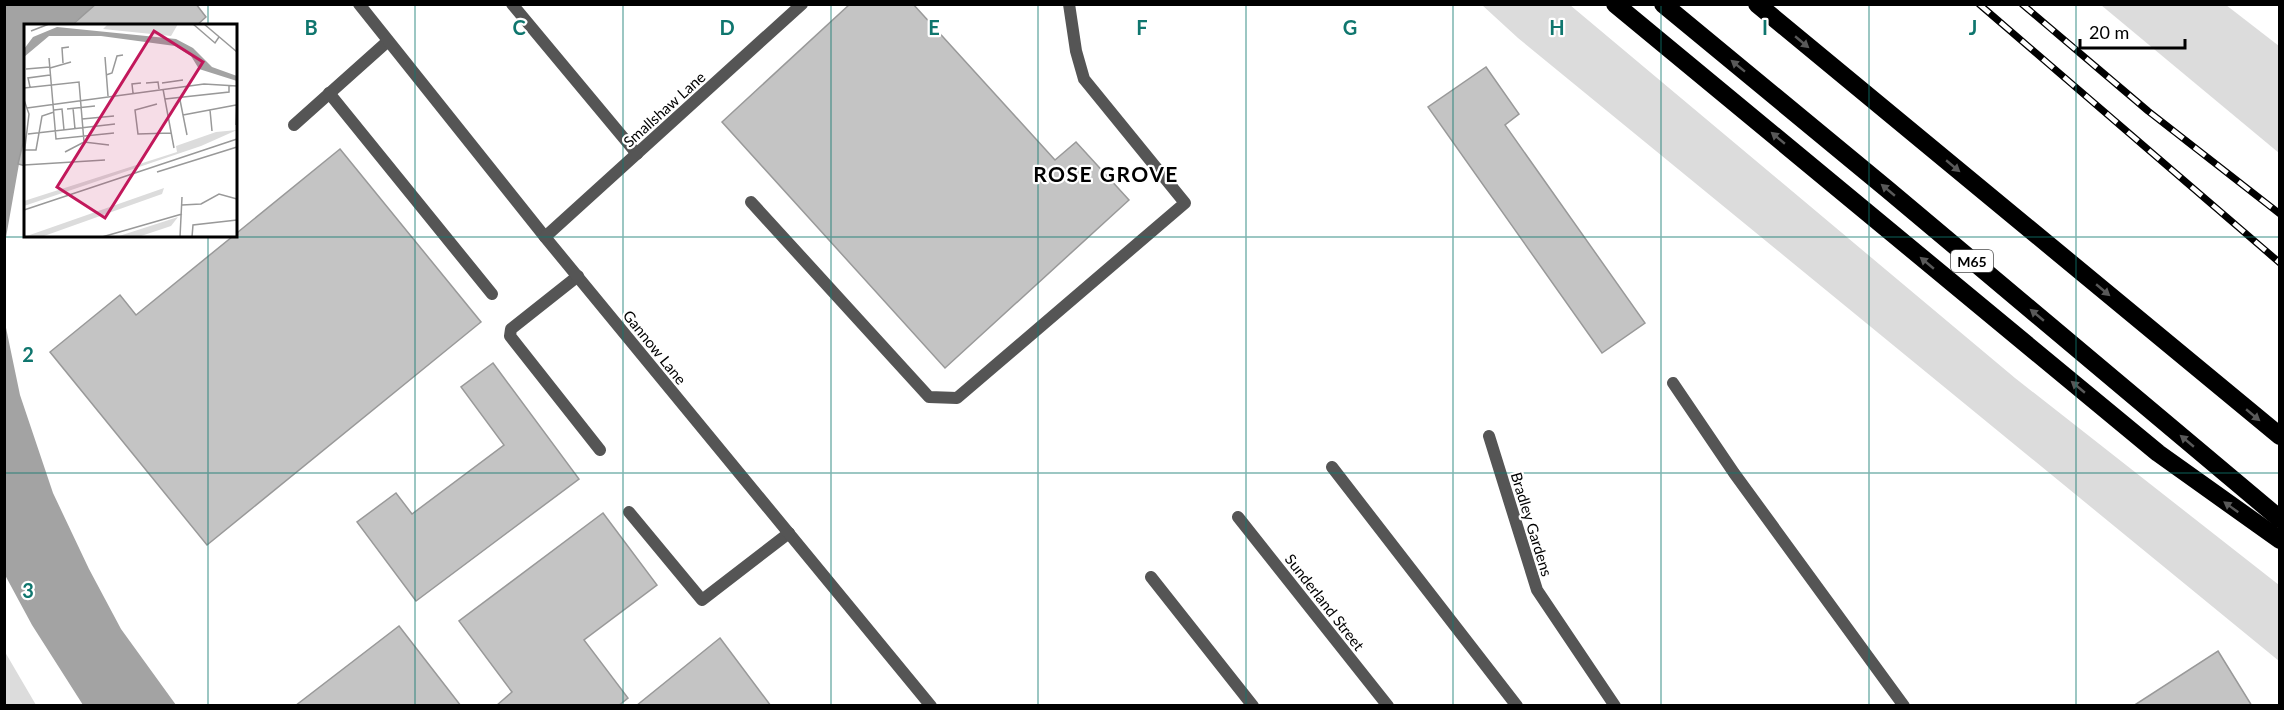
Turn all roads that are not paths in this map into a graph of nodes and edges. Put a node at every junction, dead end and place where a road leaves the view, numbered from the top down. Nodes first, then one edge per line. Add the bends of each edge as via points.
1 (359, 4) edge
2 (512, 4) edge
3 (802, 4) edge
4 (1069, 4) edge
5 (1616, 4) edge
6 (1663, 4) edge
7 (1757, 4) edge
8 (388, 41) junction
9 (329, 93) junction
10 (294, 125) dead end
11 (637, 154) junction
12 (751, 202) dead end
13 (545, 237) junction
14 (578, 276) junction
15 (492, 294) dead end
16 (1673, 383) dead end
17 (1490, 436) dead end
18 (2280, 436) edge
19 (600, 450) dead end
20 (1332, 466) dead end
21 (629, 512) dead end
22 (1238, 517) dead end
23 (2280, 519) edge
24 (789, 533) junction
25 (2280, 540) edge
26 (1151, 578) dead end
27 (931, 705) edge
28 (1253, 705) edge
29 (1388, 705) edge
30 (1517, 705) edge
31 (1614, 705) edge
32 (1904, 705) edge

1 - 8 street, Gannow Lane
2 - 11 street
3 - 11 street, Smallshaw Lane
4 - 12 street via 1084,80 1185,203 957,398 929,397
25 -> 5 highway via 2158,453
23 -> 6 highway, M65
7 -> 18 highway
8 - 9 street
8 - 13 street, Gannow Lane
9 - 10 street
9 - 15 street
11 - 13 street, Smallshaw Lane
13 - 14 street, Gannow Lane
14 - 19 street via 511,329 510,336
14 - 24 street, Gannow Lane
16 - 32 street via 1728,465
17 - 31 street, Bradley Gardens via 1537,590
20 - 30 street
21 - 24 street via 702,600
22 - 29 street, Sunderland Street
24 - 27 street, Gannow Lane
26 - 28 street

